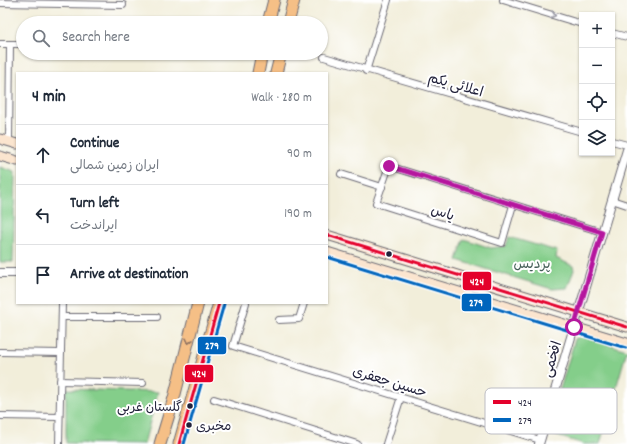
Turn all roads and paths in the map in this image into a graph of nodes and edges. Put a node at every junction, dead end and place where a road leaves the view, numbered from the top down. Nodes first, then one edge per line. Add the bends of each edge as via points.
1 (274, 0) edge
2 (294, 0) edge
3 (388, 0) edge
4 (503, 0) edge
5 (63, 2) edge
6 (0, 3) edge
7 (123, 5) dead end
8 (270, 16) edge
9 (290, 16) edge
10 (579, 23) edge
11 (615, 34) edge
12 (627, 37) edge
13 (0, 44) edge
14 (10, 44) junction
15 (16, 44) edge
16 (328, 58) edge
17 (261, 60) edge
18 (279, 60) edge
19 (366, 71) junction
20 (258, 72) edge
21 (276, 72) edge
22 (579, 131) edge
23 (9, 142) edge
24 (615, 142) edge
25 (627, 145) edge
26 (627, 150) edge
27 (0, 156) edge
28 (16, 161) edge
29 (341, 174) dead end
30 (382, 187) junction
31 (612, 200) junction
32 (627, 204) edge
33 (513, 205) junction
34 (602, 232) junction
35 (328, 235) edge
36 (328, 252) edge
37 (0, 273) edge
38 (16, 273) edge
39 (62, 304) edge
40 (198, 304) edge
41 (219, 304) edge
42 (246, 304) edge
43 (304, 304) edge
44 (579, 312) junction
45 (62, 317) junction
46 (157, 317) dead end
47 (279, 320) dead end
48 (574, 327) junction
49 (627, 327) edge
50 (627, 343) edge
51 (0, 352) edge
52 (61, 353) junction
53 (60, 381) junction
54 (143, 383) dead end
55 (556, 388) edge
56 (401, 397) junction
57 (214, 399) dead end
58 (0, 416) edge
59 (59, 417) junction
60 (485, 424) edge
61 (515, 434) edge
62 (540, 442) edge
63 (58, 444) edge
64 (160, 444) edge
65 (179, 444) edge
66 (357, 444) edge
67 (386, 444) edge

1 - 8 highway
2 - 9 highway
3 - 19 street
4 -> 10 street
5 - 6 street
5 - 7 street
11 - 12 street
13 - 14 street
14 - 15 street
14 - 23 street
16 - 19 street, اعلائی یکم
17 - 20 highway
18 - 21 highway
19 - 22 street, اعلائی یکم
24 - 25 street
26 - 31 street, افخمی
27 - 28 main road
29 - 30 street
30 - 33 street, یاس via 389,166
30 - 33 street, یاس via 376,203 502,243
31 - 32 street
31 - 34 street, افخمی
33 - 34 street
34 - 44 street, افخمی
35 - 44 main road
36 - 48 main road
37 - 38 street
39 - 45 street
40 -> 64 highway
41 - 65 highway
42 - 56 street, حسین جعفری via 233,346
43 - 47 street via 299,319
44 - 48 street, افخمی
44 - 49 main road
45 - 46 street
45 - 52 street
48 - 50 main road
48 - 55 street, افخمی
51 - 52 street
52 - 53 street
53 - 54 street
53 - 59 street
56 - 60 street, حسین جعفری
56 - 67 street
57 - 66 street
58 - 59 street
59 - 63 street
61 - 62 street, حسین جعفری

